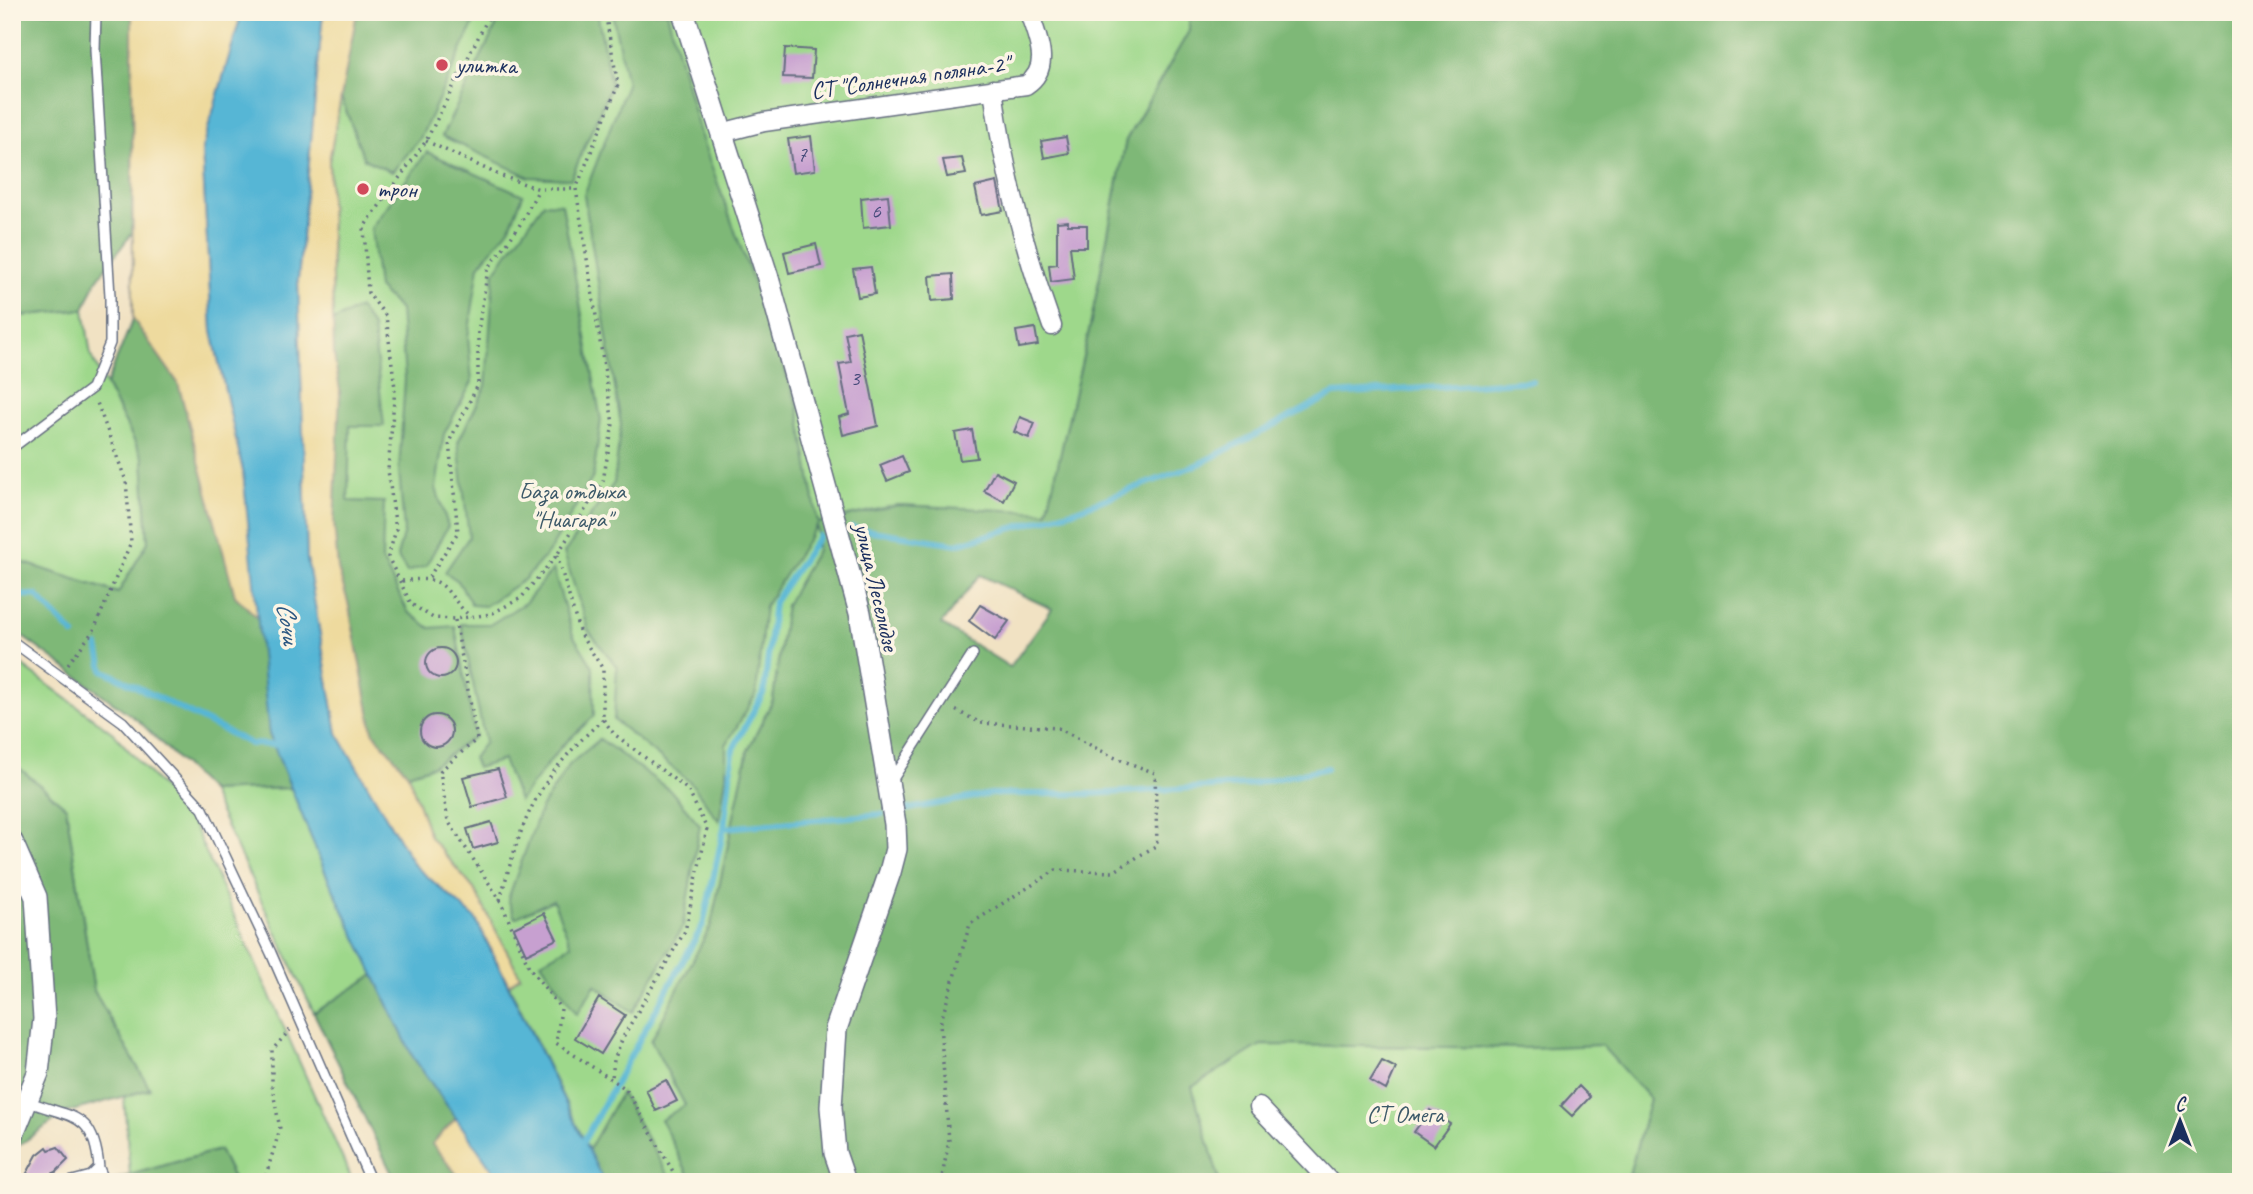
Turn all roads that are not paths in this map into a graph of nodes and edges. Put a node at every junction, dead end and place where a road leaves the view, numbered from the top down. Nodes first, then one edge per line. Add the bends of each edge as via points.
1 (96, 12) edge
2 (683, 12) edge
3 (1029, 12) edge
4 (993, 89) junction
5 (721, 132) junction
6 (1052, 326) dead end
7 (12, 448) edge
8 (12, 641) edge
9 (973, 654) dead end
10 (889, 786) junction
11 (12, 842) edge
12 (27, 1101) junction
13 (1259, 1107) dead end
14 (12, 1137) edge
15 (99, 1168) junction
16 (69, 1182) edge
17 (105, 1182) edge
18 (371, 1182) edge
19 (845, 1182) edge
20 (1330, 1182) edge

1 - 7 lane via 110,343 92,388
2 - 5 street, улица Леселидзе
3 - 4 street, СТ "Солнечная поляна-2" via 1042,67 1026,85
4 - 5 street, СТ "Солнечная поляна-2"
4 - 6 street via 1021,224
5 - 10 street, улица Леселидзе via 768,278 860,613
8 - 18 lane via 123,722 203,809
9 - 10 lane
10 - 19 street, улица Леселидзе via 896,849 836,1029 831,1107 835,1153
11 - 12 street via 36,897 44,976 38,1073
12 - 14 street
12 - 15 lane via 82,1120 89,1128
13 - 20 street
15 - 16 lane via 91,1176
15 - 17 lane

